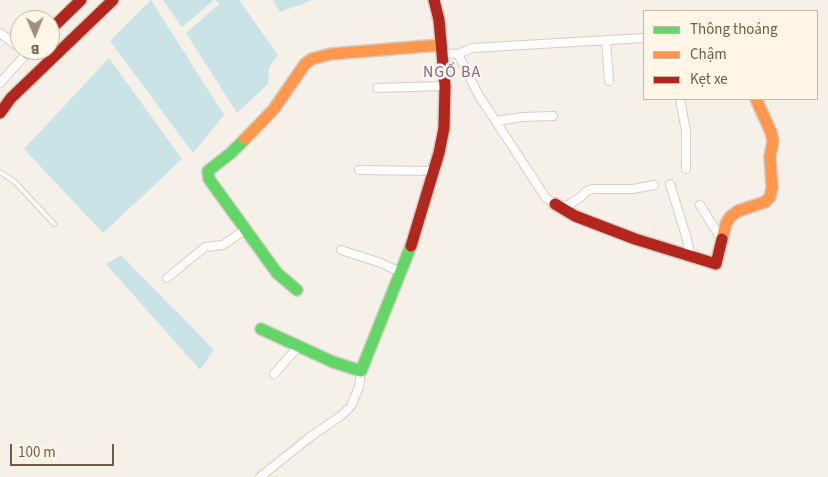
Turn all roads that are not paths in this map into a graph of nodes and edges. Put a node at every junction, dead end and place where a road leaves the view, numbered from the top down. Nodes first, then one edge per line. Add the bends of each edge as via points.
1 (81, 0) edge
2 (113, 0) edge
3 (434, 0) edge
4 (60, 20) edge
5 (643, 38) edge
6 (606, 40) junction
7 (441, 49) junction
8 (458, 54) junction
9 (17, 60) edge
10 (1, 79) edge
11 (610, 81) dead end
12 (445, 86) junction
13 (377, 88) dead end
14 (680, 100) edge
15 (756, 100) edge
16 (0, 113) edge
17 (553, 116) dead end
18 (496, 121) junction
19 (686, 169) dead end
20 (359, 170) dead end
21 (434, 171) junction
22 (0, 172) edge
23 (670, 184) dead end
24 (654, 185) dead end
25 (555, 204) junction
26 (700, 205) dead end
27 (54, 224) dead end
28 (246, 229) junction
29 (722, 240) junction
30 (341, 250) dead end
31 (691, 257) junction
32 (400, 272) junction
33 (167, 278) dead end
34 (297, 290) dead end
35 (261, 329) dead end
36 (298, 347) junction
37 (361, 371) junction
38 (274, 374) dead end
39 (260, 477) edge

1 - 4 street
2 - 16 street via 11,98
3 - 7 street
5 - 6 street
6 - 8 street via 472,48
6 - 11 street
7 - 8 street
7 - 12 street
7 - 28 street via 331,54 304,64 274,109 231,153 207,172
8 - 18 street
9 - 10 street
12 - 13 street
12 - 21 street via 444,128
14 - 19 street via 686,131
15 - 29 street via 773,141 770,156 772,188 765,202 730,217
17 - 18 street
18 - 25 street via 546,198
20 - 21 street
21 - 32 street
22 - 27 lane via 15,182
23 - 31 street
24 - 25 street via 633,189 592,189 568,205
25 - 31 street via 575,216 626,236
26 - 29 street
28 - 33 street via 223,245 205,247
28 - 34 street via 277,273
29 - 31 street via 716,264
30 - 32 street
32 - 37 street
35 - 36 street
36 - 37 street
36 - 38 street
37 - 39 street via 351,406

